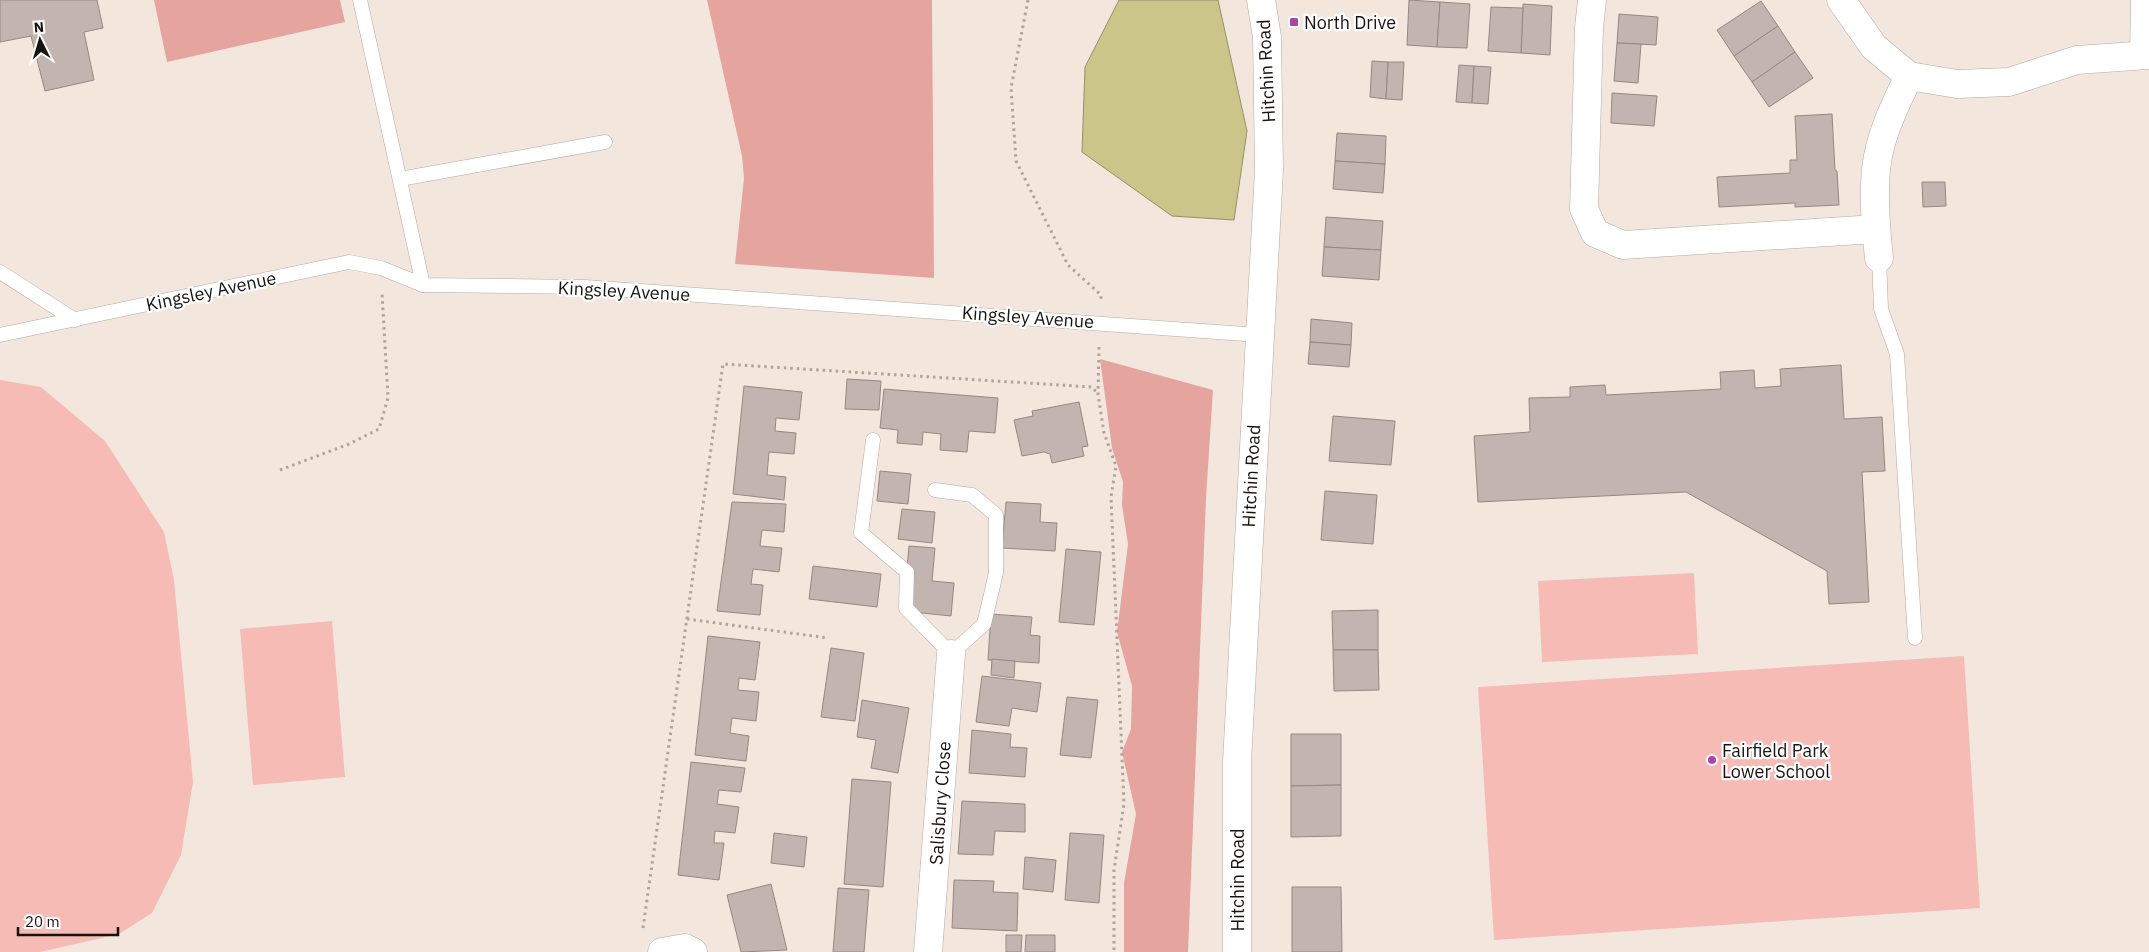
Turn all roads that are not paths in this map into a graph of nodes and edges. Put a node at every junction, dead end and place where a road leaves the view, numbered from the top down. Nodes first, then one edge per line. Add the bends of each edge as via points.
1 (360, 0) edge
2 (1261, 0) edge
3 (1592, 0) edge
4 (1841, 0) edge
5 (2145, 0) edge
6 (2146, 54) edge
7 (1909, 76) junction
8 (605, 142) dead end
9 (400, 179) junction
10 (1876, 229) junction
11 (1879, 258) joint
12 (0, 272) edge
13 (423, 285) junction
14 (75, 320) junction
15 (0, 335) edge
16 (1259, 335) junction
17 (872, 440) dead end
18 (935, 490) dead end
19 (1915, 638) dead end
20 (952, 654) junction
21 (662, 952) edge
22 (693, 952) edge
23 (928, 952) edge
24 (1237, 952) edge

1 - 9 lane
2 - 16 street, Hitchin Road via 1267,37 1269,170
3 - 10 street via 1584,209 1594,234 1623,245
4 - 7 street via 1874,47
5 - 6 street
6 - 7 street via 2077,60 2009,82 1957,84
7 - 10 street via 1890,117 1876,169
8 - 9 lane
9 - 13 lane
10 - 11 street
11 - 19 lane via 1881,309 1897,354
12 - 14 lane
13 - 14 lane, Kingsley Avenue via 381,268 349,262
13 - 16 lane, Kingsley Avenue via 585,287
14 - 15 lane, Kingsley Avenue
16 - 24 street, Hitchin Road via 1237,762
17 - 20 lane via 861,532 907,572 906,608
18 - 20 lane via 972,495 996,515 996,573 984,624
20 - 23 street, Salisbury Close
21 - 22 street via 684,948

